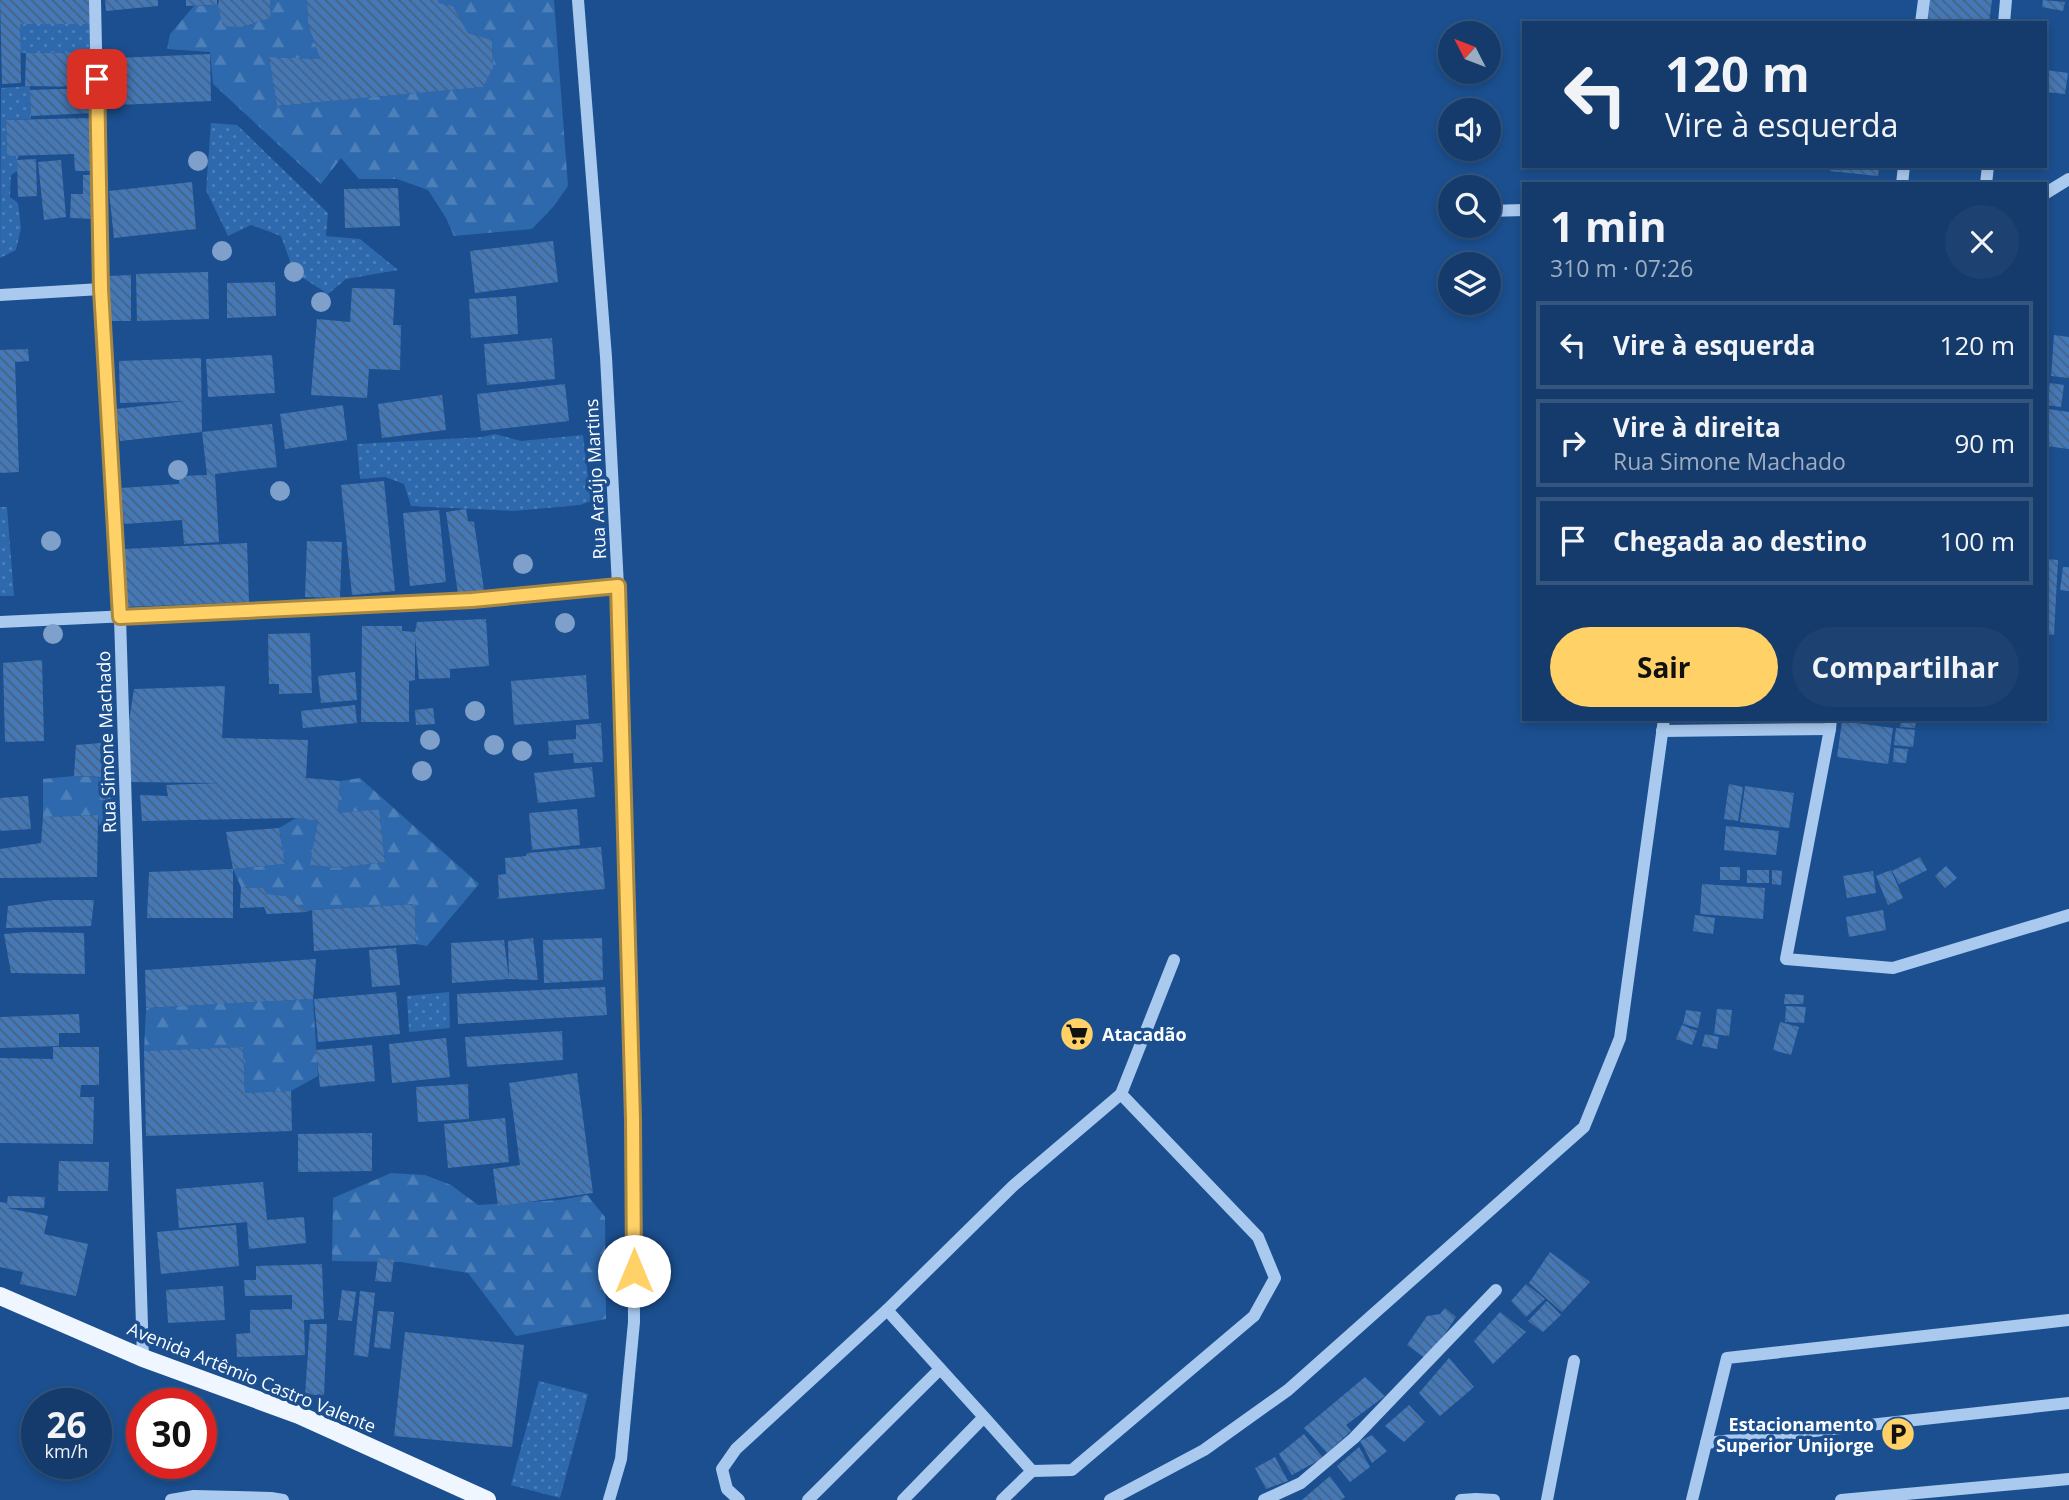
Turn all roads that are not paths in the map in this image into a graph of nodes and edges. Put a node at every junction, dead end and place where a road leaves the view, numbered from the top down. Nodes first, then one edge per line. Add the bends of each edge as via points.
1 (95, 0) edge
2 (578, 0) edge
3 (1924, 0) edge
4 (2006, 0) edge
5 (1921, 21) edge
6 (2004, 21) edge
7 (2069, 179) edge
8 (2047, 192) edge
9 (1522, 210) edge
10 (1501, 211) edge
11 (101, 289) junction
12 (0, 295) edge
13 (618, 586) junction
14 (120, 617) junction
15 (0, 622) edge
16 (1831, 724) edge
17 (1663, 725) edge
18 (2069, 915) edge
19 (1174, 960) dead end
20 (1121, 1094) junction
21 (1496, 1290) dead end
22 (0, 1296) edge
23 (887, 1310) junction
24 (2069, 1320) edge
25 (143, 1358) junction
26 (1574, 1361) dead end
27 (940, 1369) junction
28 (2069, 1403) edge
29 (984, 1417) junction
30 (1706, 1443) junction
31 (1032, 1471) junction
32 (2069, 1479) edge
33 (171, 1500) edge
34 (283, 1500) edge
35 (486, 1500) edge
36 (608, 1500) edge
37 (739, 1500) edge
38 (808, 1500) edge
39 (903, 1500) edge
40 (1002, 1500) edge
41 (1110, 1500) edge
42 (1264, 1500) edge
43 (1461, 1500) edge
44 (1494, 1500) edge
45 (1547, 1500) edge
46 (1692, 1500) edge
47 (1841, 1500) edge

1 - 11 street, Rua Simone Machado
2 - 13 street, Rua Araújo Martins via 606,357
3 - 5 street
4 - 6 street
7 - 8 street
9 - 10 street
11 - 12 street
11 - 14 street, Rua Simone Machado
13 - 14 street via 472,600
13 - 36 street, Rua Araújo Martins via 634,1322 621,1459
14 - 15 street
14 - 25 street, Rua Simone Machado
16 - 17 street
16 - 18 street via 1786,959 1893,968
17 - 41 street via 1620,1038 1584,1127 1288,1390 1204,1450
19 - 20 street
20 - 23 street via 1013,1186
20 - 31 street via 1258,1237 1275,1278 1254,1316 1072,1470
21 - 42 street via 1354,1438 1301,1483
22 - 25 main road, Avenida Artêmio Castro Valente
23 - 27 street
23 - 37 street via 736,1449 722,1469 727,1489
24 - 30 street via 1727,1358
25 - 35 main road, Avenida Artêmio Castro Valente via 299,1415
26 - 45 street
27 - 29 street
27 - 38 street
28 - 30 street
29 - 31 street
29 - 39 street
30 - 46 street
31 - 40 street
32 - 47 street
33 - 34 street via 194,1496
43 - 44 street

